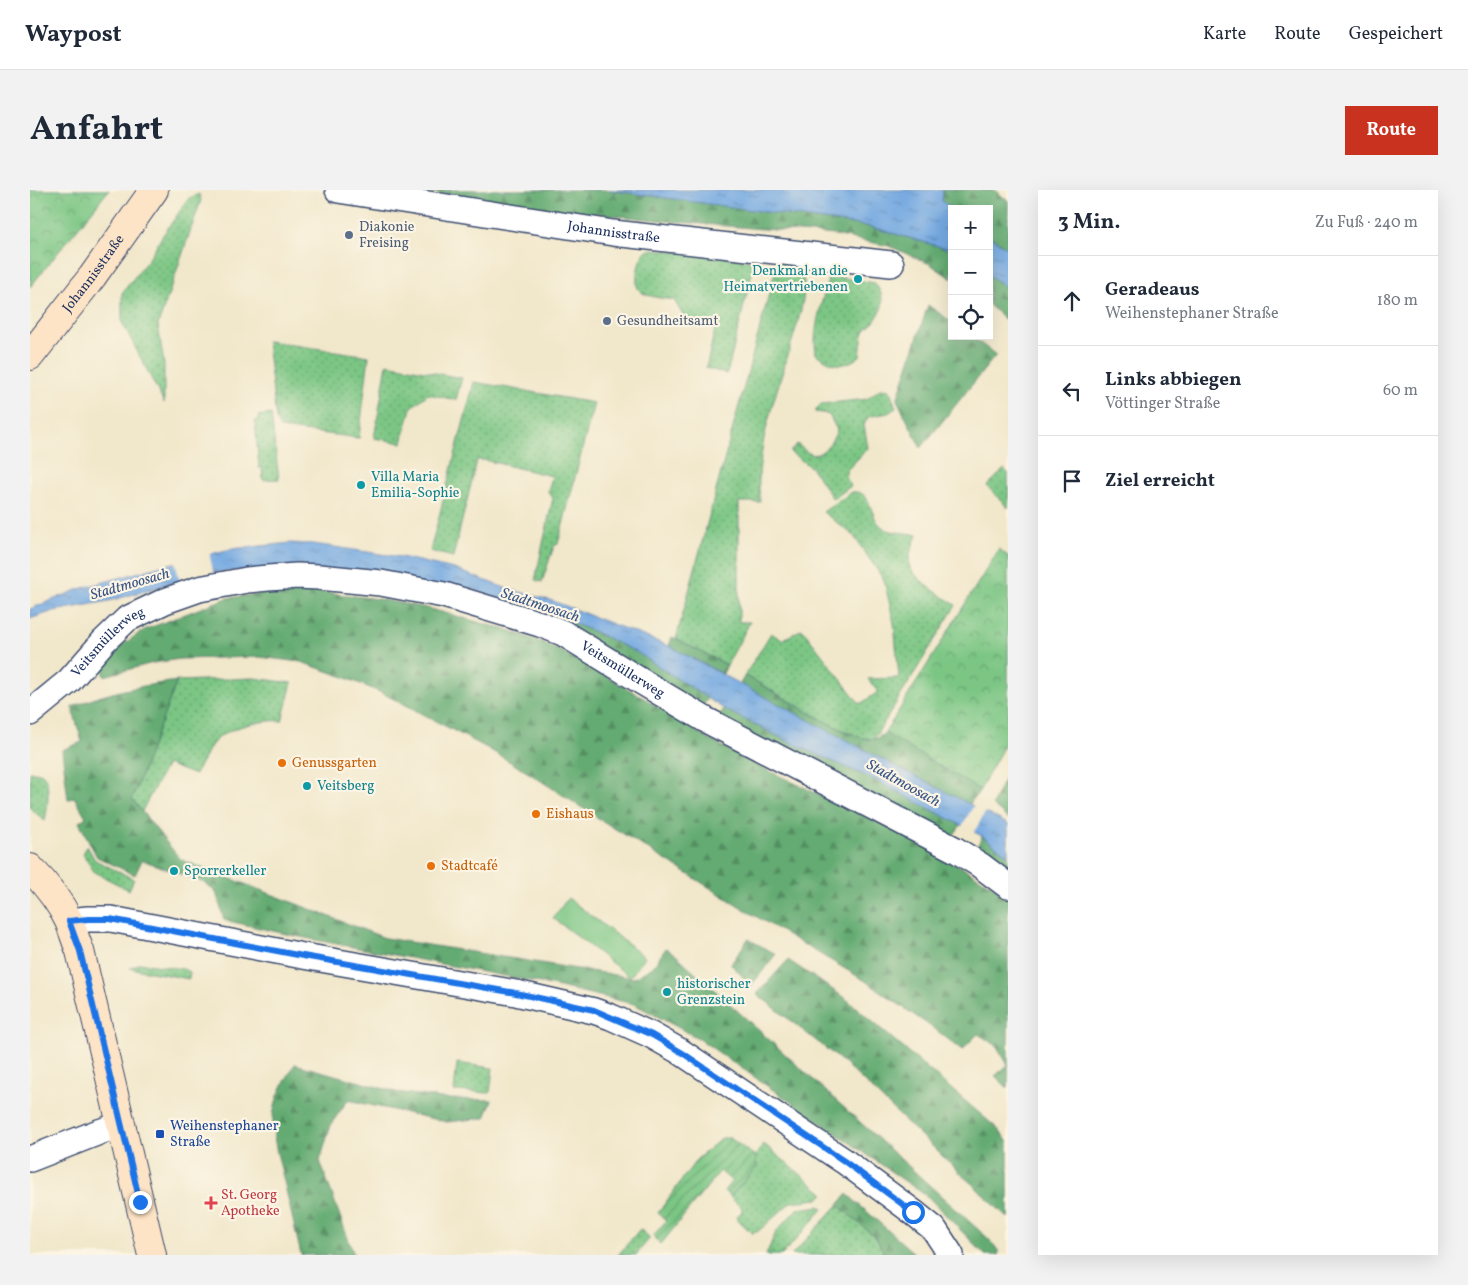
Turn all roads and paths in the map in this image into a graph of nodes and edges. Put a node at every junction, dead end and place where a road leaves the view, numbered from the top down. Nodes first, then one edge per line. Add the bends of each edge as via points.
1 (154, 190) edge
2 (338, 190) edge
3 (891, 264) dead end
4 (30, 356) edge
5 (30, 713) edge
6 (30, 868) edge
7 (1008, 886) edge
8 (69, 921) junction
9 (121, 1125) junction
10 (30, 1159) edge
11 (152, 1255) edge
12 (951, 1255) edge

1 - 4 main road, Johannisstraße
2 - 3 street, Johannisstraße via 613,233
5 - 7 street, Veitsmüllerweg via 69,681 127,619 198,585 297,576 381,583 444,595 563,633 706,720 956,850
6 - 8 main road
8 - 9 main road via 80,951
8 - 12 street via 110,919 594,1010 652,1035 681,1052 844,1161 934,1229
9 - 10 street
9 - 11 main road

